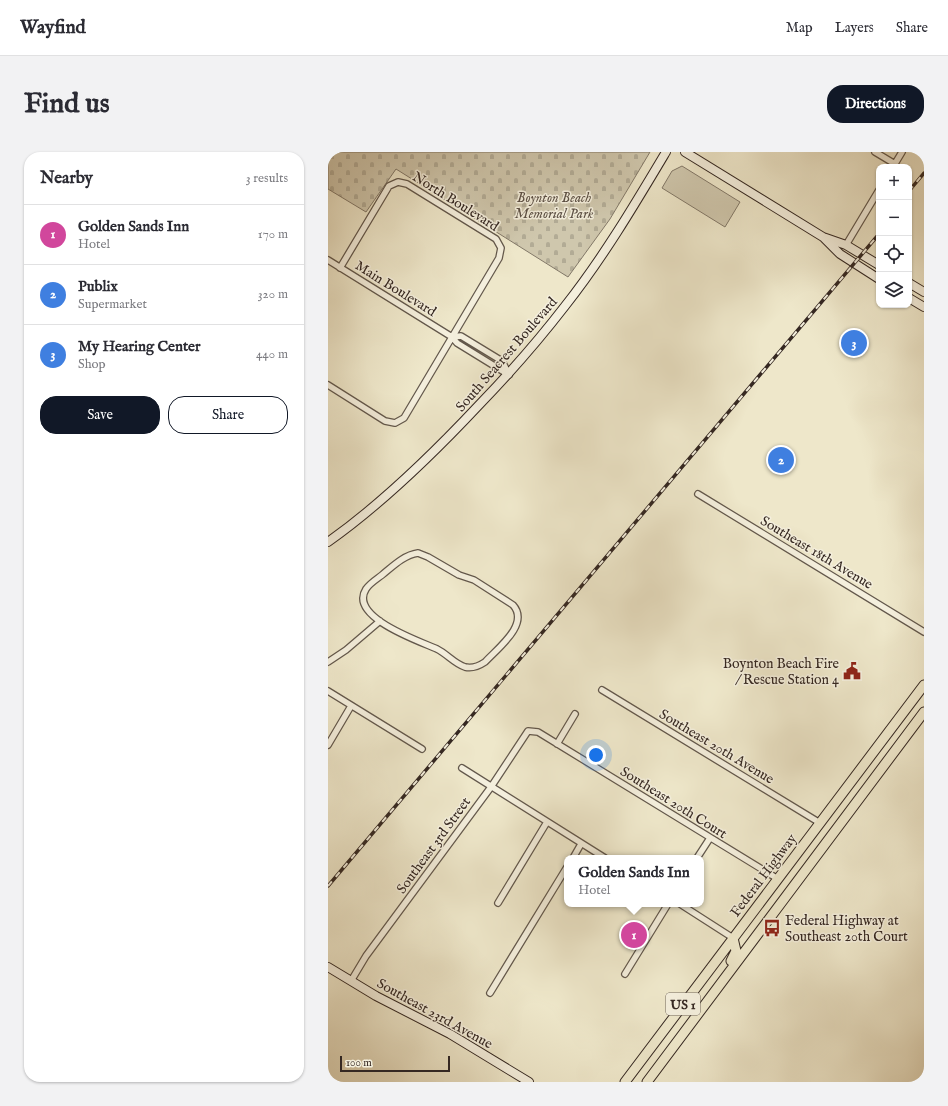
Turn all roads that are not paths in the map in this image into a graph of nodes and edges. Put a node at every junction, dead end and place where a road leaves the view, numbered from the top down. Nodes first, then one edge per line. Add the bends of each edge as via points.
1 (666, 152) edge
2 (685, 152) edge
3 (876, 152) edge
4 (902, 152) edge
5 (891, 164) edge
6 (895, 164) edge
7 (876, 195) edge
8 (823, 237) junction
9 (846, 244) junction
10 (328, 260) edge
11 (876, 263) edge
12 (340, 268) junction
13 (876, 277) edge
14 (912, 285) edge
15 (924, 292) edge
16 (912, 300) edge
17 (924, 307) edge
18 (452, 337) junction
19 (509, 375) junction
20 (328, 385) edge
21 (698, 494) dead end
22 (328, 542) edge
23 (380, 621) junction
24 (924, 632) edge
25 (328, 662) edge
26 (924, 685) edge
27 (602, 690) dead end
28 (328, 691) edge
29 (351, 706) junction
30 (924, 712) edge
31 (575, 714) dead end
32 (538, 732) joint
33 (557, 744) junction
34 (328, 745) edge
35 (422, 749) dead end
36 (462, 768) dead end
37 (491, 787) junction
38 (547, 822) junction
39 (820, 823) junction
40 (710, 838) junction
41 (581, 844) junction
42 (575, 855) edge
43 (600, 855) edge
44 (699, 855) edge
45 (564, 872) edge
46 (778, 879) junction
47 (498, 903) dead end
48 (666, 907) edge
49 (685, 907) edge
50 (742, 926) junction
51 (733, 938) junction
52 (750, 944) junction
53 (328, 967) edge
54 (625, 974) dead end
55 (351, 981) junction
56 (490, 993) dead end
57 (698, 1015) junction
58 (529, 1082) edge
59 (625, 1082) edge
60 (647, 1082) edge

1 - 19 street, South Seacrest Boulevard via 630,212 566,305
2 - 8 street
3 - 5 street
4 - 6 street
7 - 9 street
8 - 9 street
8 - 13 street via 840,254
9 - 11 street
10 - 12 street, Main Boulevard
12 - 18 street, Main Boulevard
12 - 18 street, North Boulevard via 389,186 398,182 408,184 496,240 501,248 499,258
14 - 15 street
16 - 17 street
18 - 19 street, Main Boulevard via 461,336 502,361
18 - 20 street, North Boulevard via 404,418 395,423 385,421
19 - 22 street, South Seacrest Boulevard via 405,479
21 - 24 street, Southeast 18th Avenue
23 - 23 street via 365,608 363,598 366,588 408,555 418,553 459,575 474,580 513,604 519,614 513,631 486,662 470,667 459,664 438,650 409,638
23 - 25 street
26 - 39 main road, Federal Highway / US 1
27 - 39 street, Southeast 20th Avenue
28 - 29 street
29 - 34 street
29 - 35 street
30 - 52 main road, US 1
31 - 33 street
32 - 33 street, Southeast 20th Court
32 - 37 street, Southeast 3rd Street via 528,731
33 - 40 street, Southeast 20th Court
36 - 37 street
37 - 38 street
37 - 55 street, Southeast 3rd Street via 366,956
38 - 41 street
38 - 47 street
39 - 46 main road, Federal Highway / US 1
40 - 44 street
40 - 46 street, Southeast 20th Court
41 - 42 street
41 - 43 street
45 - 56 street
46 - 50 main road, Federal Highway / US 1
48 - 54 street
49 - 51 street
50 - 51 main road, Federal Highway / US 1
50 - 52 main road
51 - 57 main road via 736,955 704,997
51 - 59 main road, Federal Highway / US 1
52 - 57 main road, US 1
53 - 55 street, Southeast 23rd Avenue
55 - 58 street, Southeast 23rd Avenue via 450,1034
57 - 60 main road, US 1

